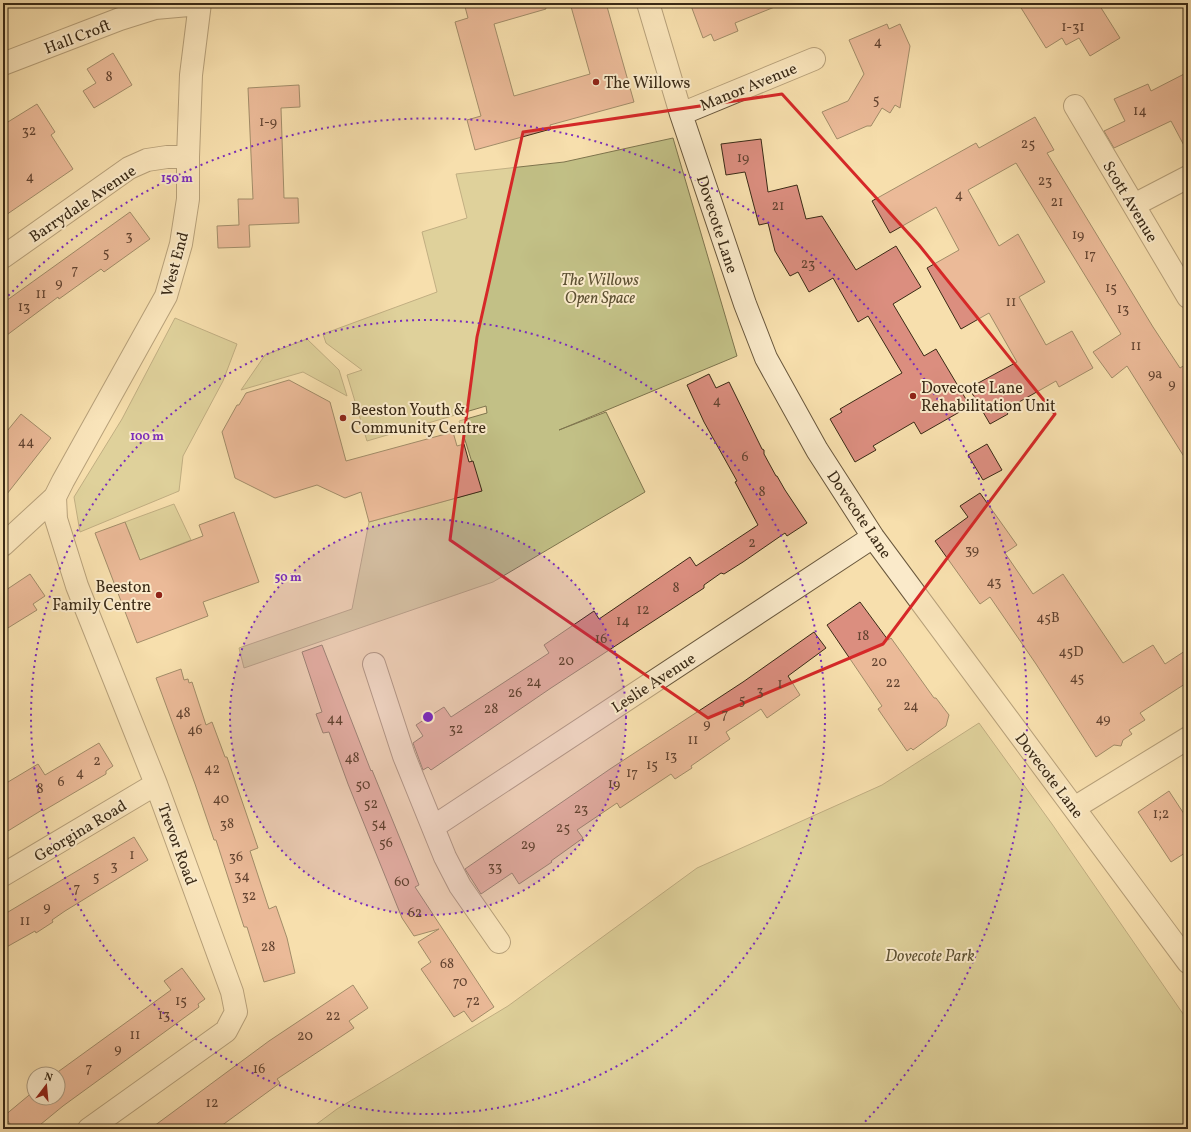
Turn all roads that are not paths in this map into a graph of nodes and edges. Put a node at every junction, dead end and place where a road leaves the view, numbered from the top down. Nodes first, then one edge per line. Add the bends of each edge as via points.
1 (200, 3) edge
2 (648, 3) edge
3 (814, 59) dead end
4 (3, 64) edge
5 (1075, 106) dead end
6 (681, 114) junction
7 (188, 157) junction
8 (1188, 177) edge
9 (1134, 205) junction
10 (3, 258) edge
11 (1188, 297) edge
12 (55, 497) junction
13 (873, 537) junction
14 (3, 545) edge
15 (374, 664) dead end
16 (1188, 738) edge
17 (156, 784) junction
18 (1074, 808) junction
19 (433, 827) junction
20 (3, 875) edge
21 (499, 942) dead end
22 (1188, 962) edge
23 (89, 1129) edge

1 - 4 street, Hall Croft via 155,8
1 - 7 street, West End via 191,75
2 - 6 street, Dovecote Lane
3 - 6 street, Manor Avenue
5 - 9 street, Scott Avenue
6 - 13 street, Dovecote Lane via 744,304 766,358 817,450
7 - 10 street, Barrydale Avenue via 147,160 129,168
7 - 12 street, West End via 188,199 181,244 166,296
8 - 9 street
9 - 11 street, Scott Avenue
12 - 14 street
12 - 17 street, Trevor Road via 56,519 77,586
13 - 18 street, Dovecote Lane
13 - 19 street, Leslie Avenue
15 - 19 street via 404,756
16 - 18 street
17 - 20 street, Georgina Road
17 - 23 street, Trevor Road via 232,992 236,1012 226,1031
18 - 22 street, Dovecote Lane
19 - 21 street via 460,886

